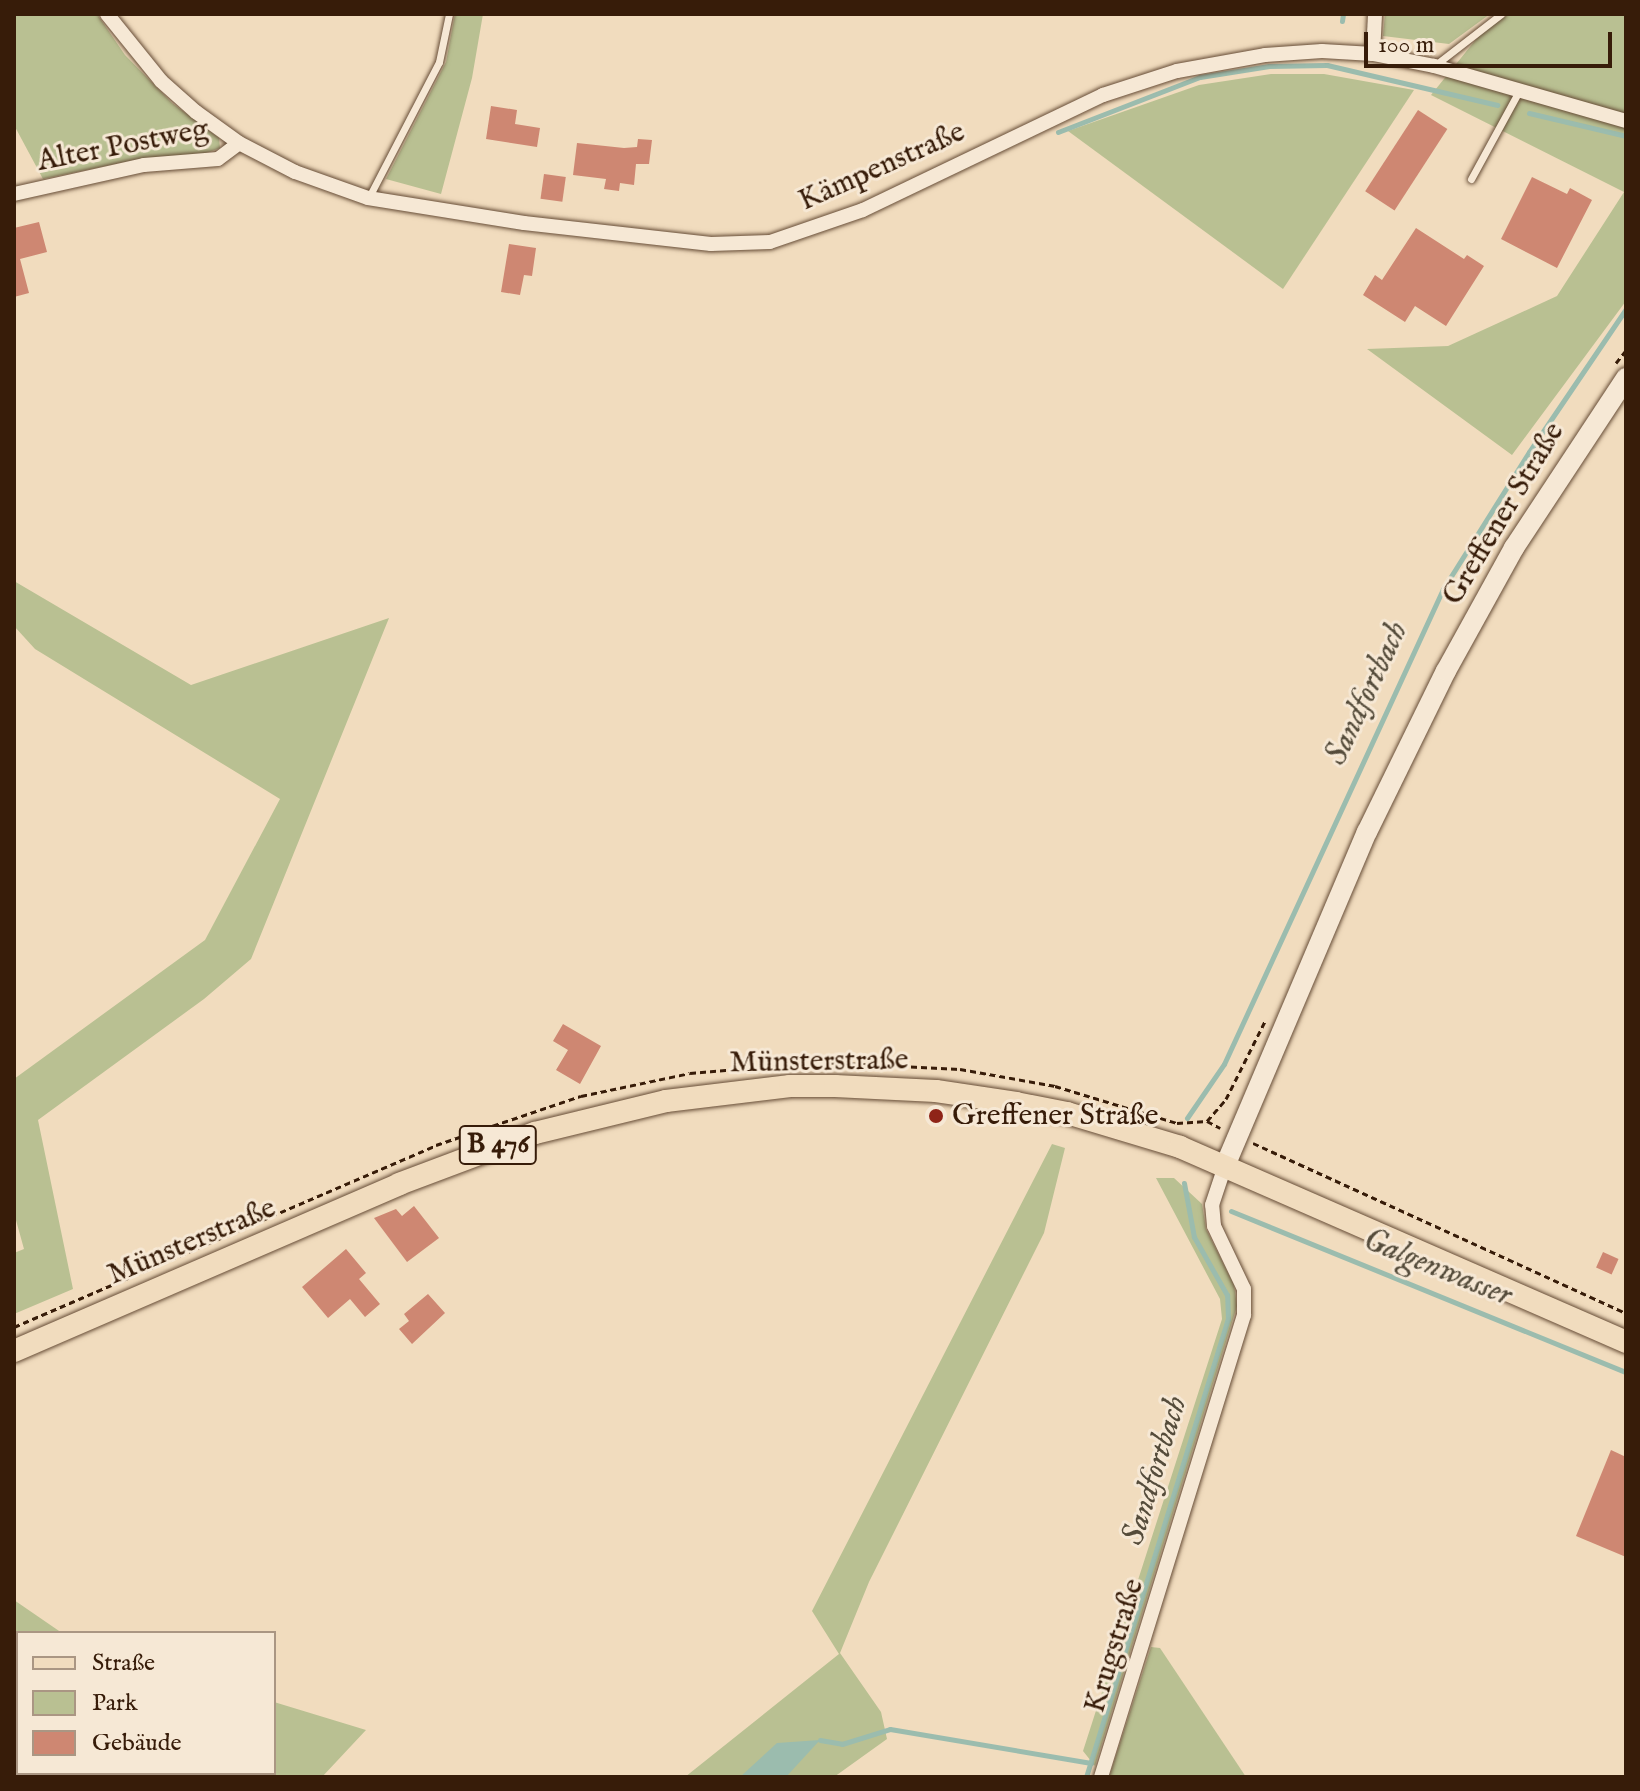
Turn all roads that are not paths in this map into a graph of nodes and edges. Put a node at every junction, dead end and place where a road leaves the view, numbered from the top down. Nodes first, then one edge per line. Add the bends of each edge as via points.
1 (107, 14) edge
2 (449, 14) edge
3 (1375, 14) edge
4 (1501, 14) edge
5 (1373, 54) junction
6 (1434, 66) junction
7 (1519, 91) junction
8 (1626, 121) edge
9 (239, 143) junction
10 (1471, 179) dead end
11 (14, 194) edge
12 (368, 198) junction
13 (1626, 378) edge
14 (1225, 1166) junction
15 (1626, 1342) edge
16 (14, 1351) edge
17 (1101, 1777) edge

1 - 9 street, Kämpenstraße via 161,81
2 - 12 lane via 439,62
3 - 5 street
4 - 6 lane
5 - 6 street, Kämpenstraße
5 - 12 street, Kämpenstraße via 1265,55 1177,71 1103,95 863,210 770,242 665,241
6 - 7 street, Kämpenstraße
7 - 8 street, Kämpenstraße
7 - 10 lane
9 - 11 street, Alter Postweg via 218,159 144,165
9 - 12 street, Kämpenstraße via 295,172
13 - 14 main road, Greffener Straße via 1514,548 1446,671 1367,832
14 - 15 main road, Münsterstraße / B 476
14 - 16 main road, Münsterstraße / B 476 via 1067,1113 949,1092 790,1086 666,1101 535,1133 443,1166
14 - 17 street, Krugstraße via 1212,1205 1214,1226 1244,1289 1244,1315

